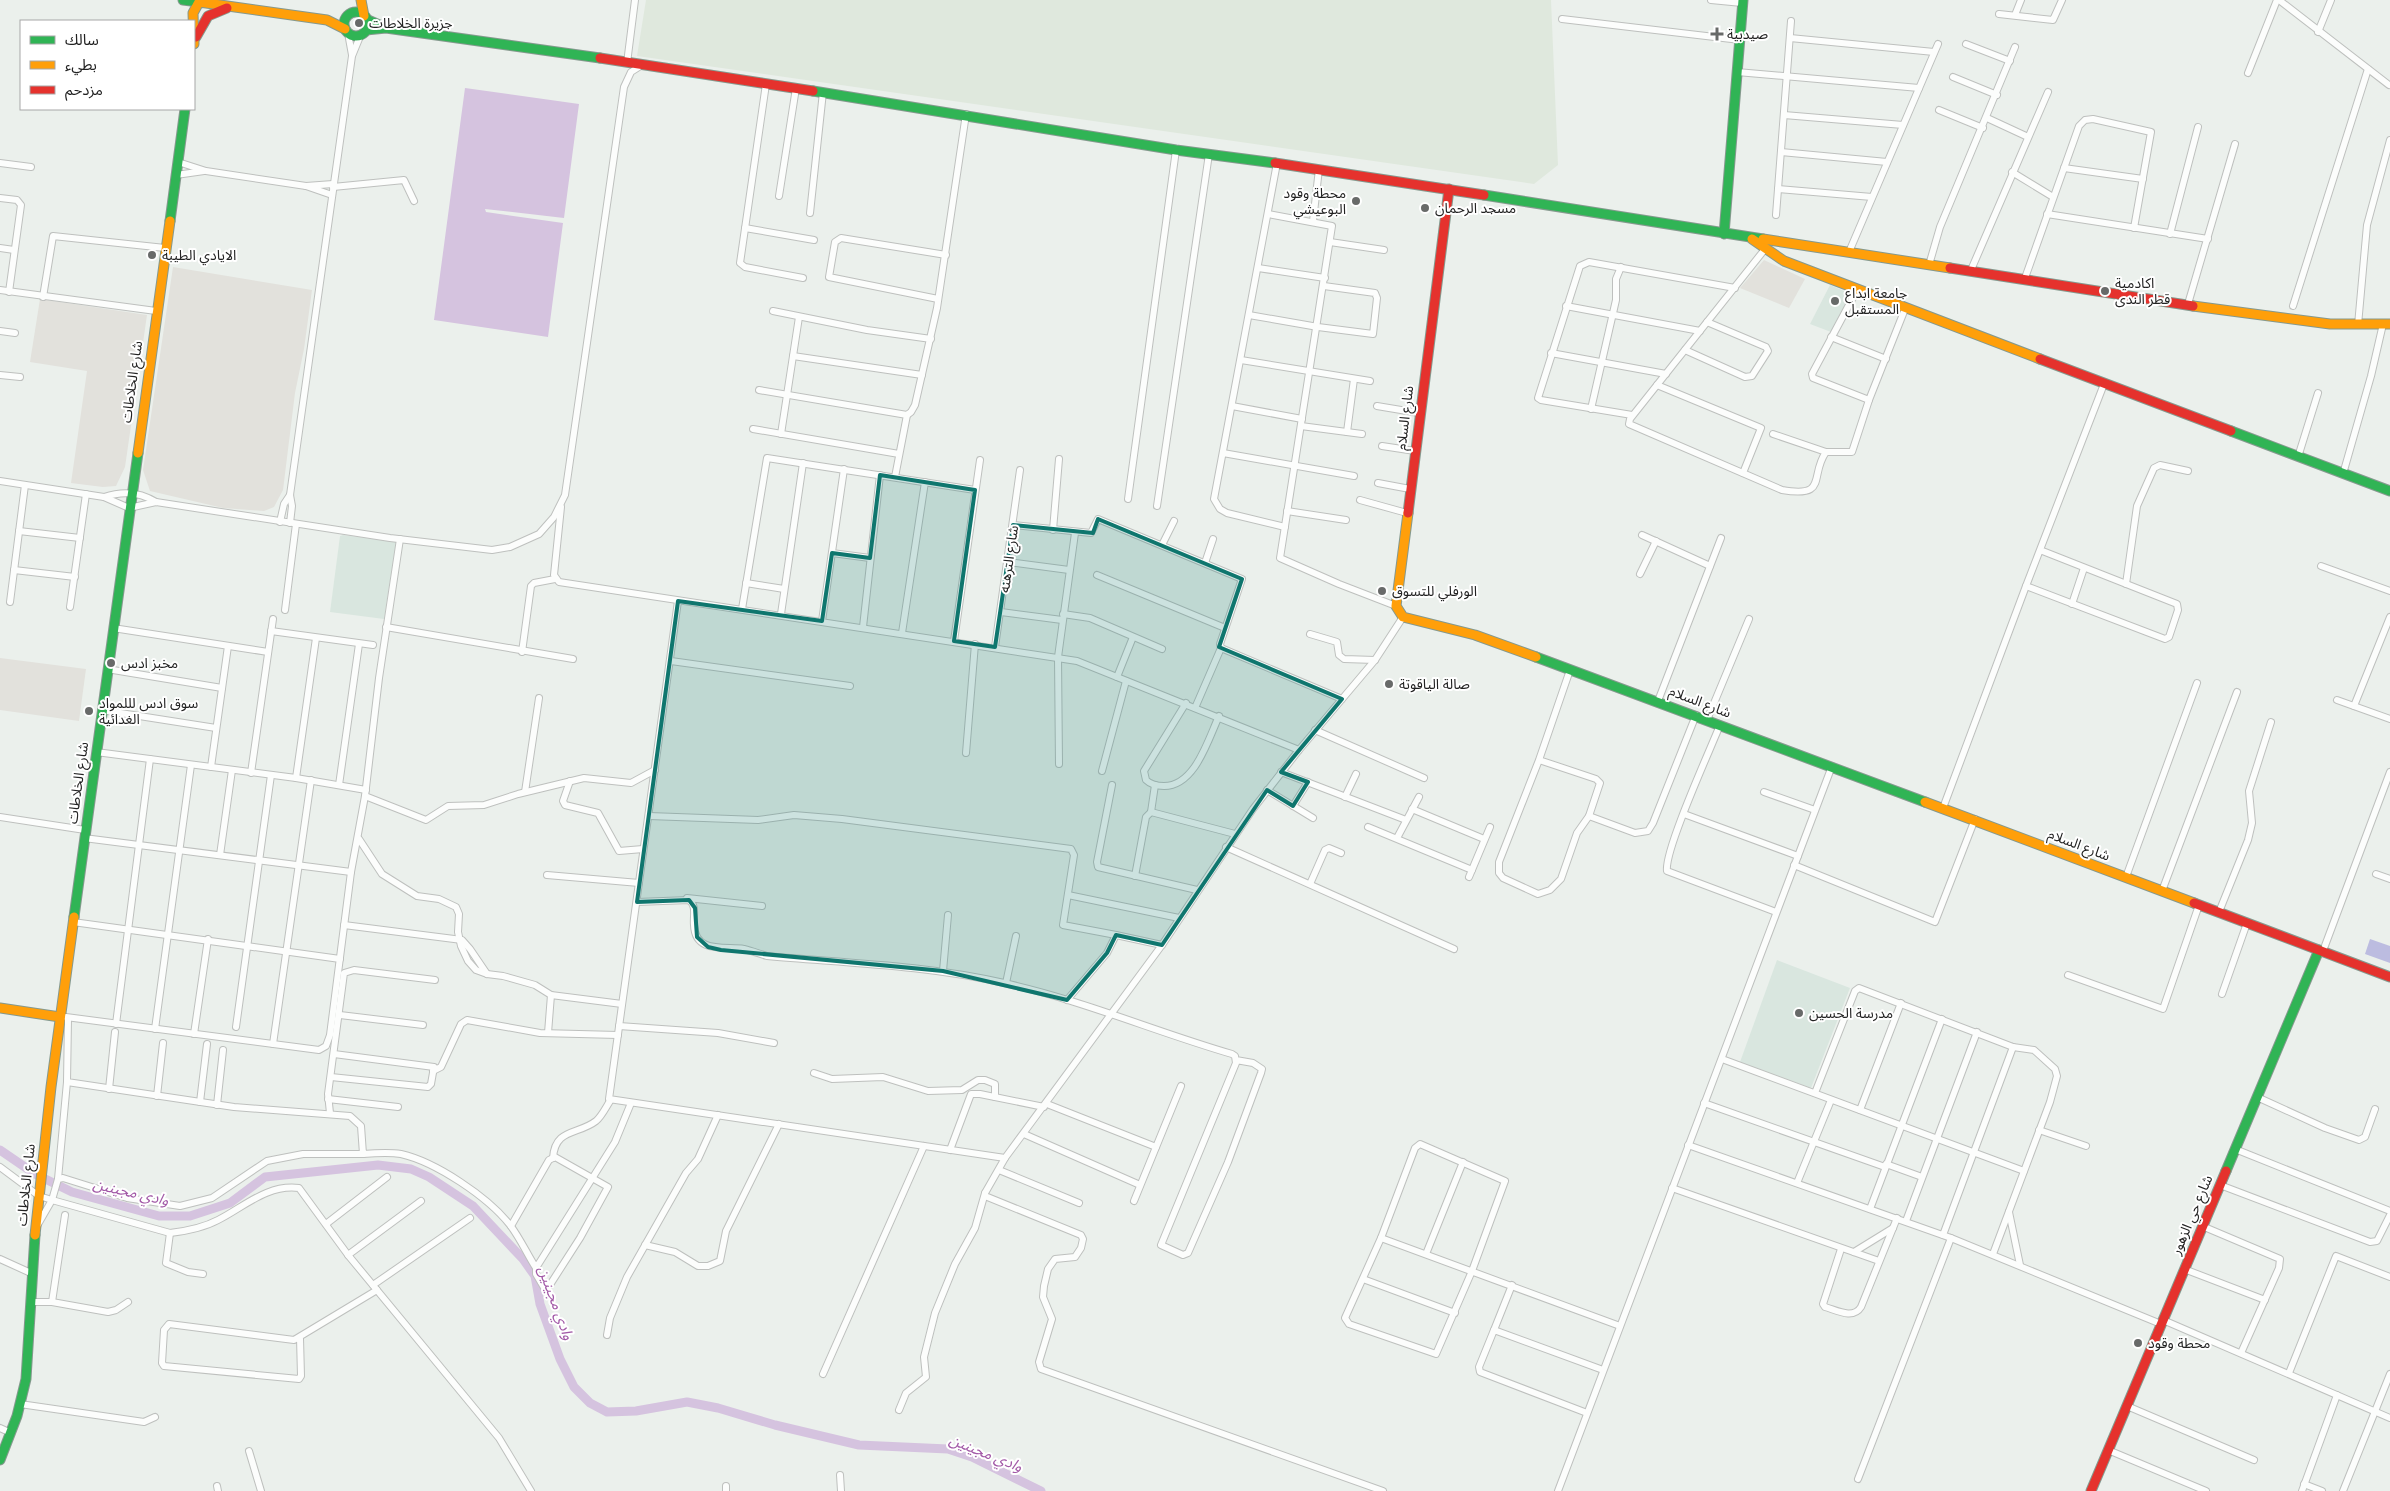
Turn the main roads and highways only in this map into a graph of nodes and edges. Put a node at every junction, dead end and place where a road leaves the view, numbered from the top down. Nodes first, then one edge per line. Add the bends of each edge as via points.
1 (183, 0) edge
2 (360, 0) edge
3 (199, 2) junction
4 (1742, 2) edge
5 (232, 7) junction
6 (348, 15) junction
7 (365, 18) junction
8 (193, 20) edge
9 (327, 20) junction
10 (386, 28) junction
11 (347, 31) junction
12 (363, 32) junction
13 (195, 42) edge
14 (185, 110) edge
15 (1448, 189) junction
16 (1724, 234) junction
17 (1750, 238) junction
18 (2387, 324) edge
19 (2390, 491) edge
20 (2321, 951) junction
21 (2390, 977) edge
22 (0, 1008) edge
23 (64, 1017) junction
24 (0, 1460) edge
25 (2092, 1491) edge

1 - 3 main road
2 - 6 main road
2 - 7 main road
3 - 5 main road
3 - 8 main road
4 - 16 main road
5 - 9 main road
5 - 13 main road via 208,16
6 - 7 main road via 359,12
6 - 9 main road
6 - 11 main road via 344,24
7 - 10 main road
7 - 12 main road
9 - 11 main road
10 - 12 main road
10 - 15 main road
11 - 12 main road
14 - 23 main road, شارع الخلاطات via 101,710
15 - 16 main road
15 - 20 main road, شارع السلام via 1396,606 1403,618 1461,631 1658,701
16 - 17 main road
17 - 18 main road via 2308,322
17 - 19 main road via 1793,265
20 - 21 main road, شارع السلام
20 - 25 main road, شارع حي الزهور
22 - 23 main road
23 - 24 main road, شارع الخلاطات via 42,1157 28,1360 20,1404

